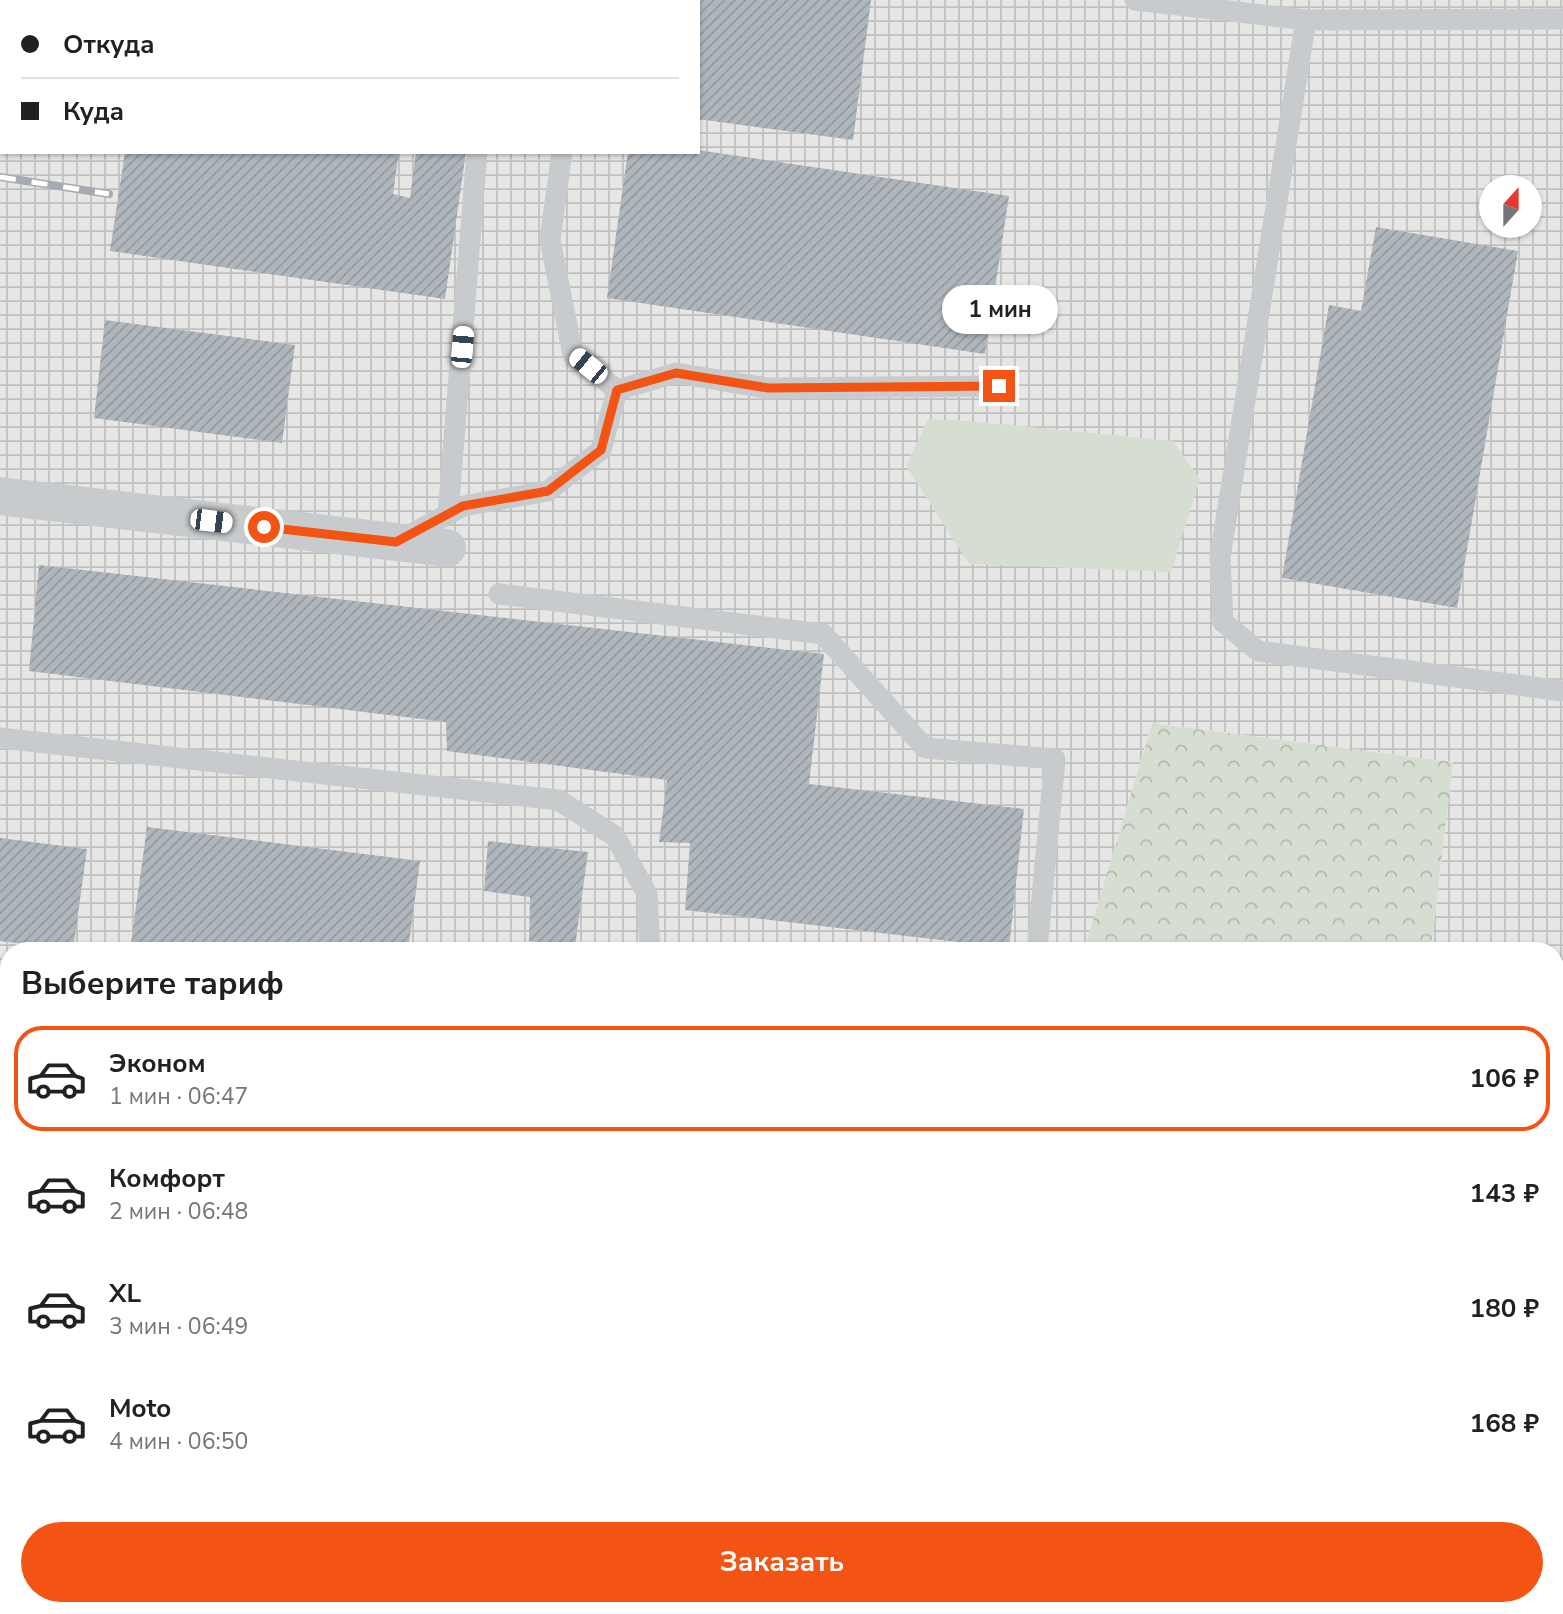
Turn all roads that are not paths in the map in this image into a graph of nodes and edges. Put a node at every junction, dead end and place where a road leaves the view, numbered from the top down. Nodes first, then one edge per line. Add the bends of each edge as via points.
1 (1135, 0) edge
2 (1563, 19) edge
3 (1306, 20) junction
4 (477, 154) edge
5 (562, 154) edge
6 (999, 386) dead end
7 (617, 390) junction
8 (0, 496) edge
9 (448, 531) junction
10 (499, 594) dead end
11 (1563, 691) edge
12 (0, 738) edge
13 (650, 942) edge
14 (1038, 942) edge

1 - 3 lane
2 - 3 lane
3 - 11 lane via 1220,557 1223,622 1258,651
4 - 9 lane
5 - 7 lane via 550,240 573,355
6 - 7 lane via 768,388 676,373
7 - 9 lane via 601,450 548,491 463,506
8 - 9 street via 396,542
10 - 14 lane via 823,634 925,747 1055,759
12 - 13 lane via 558,800 615,836 647,894

